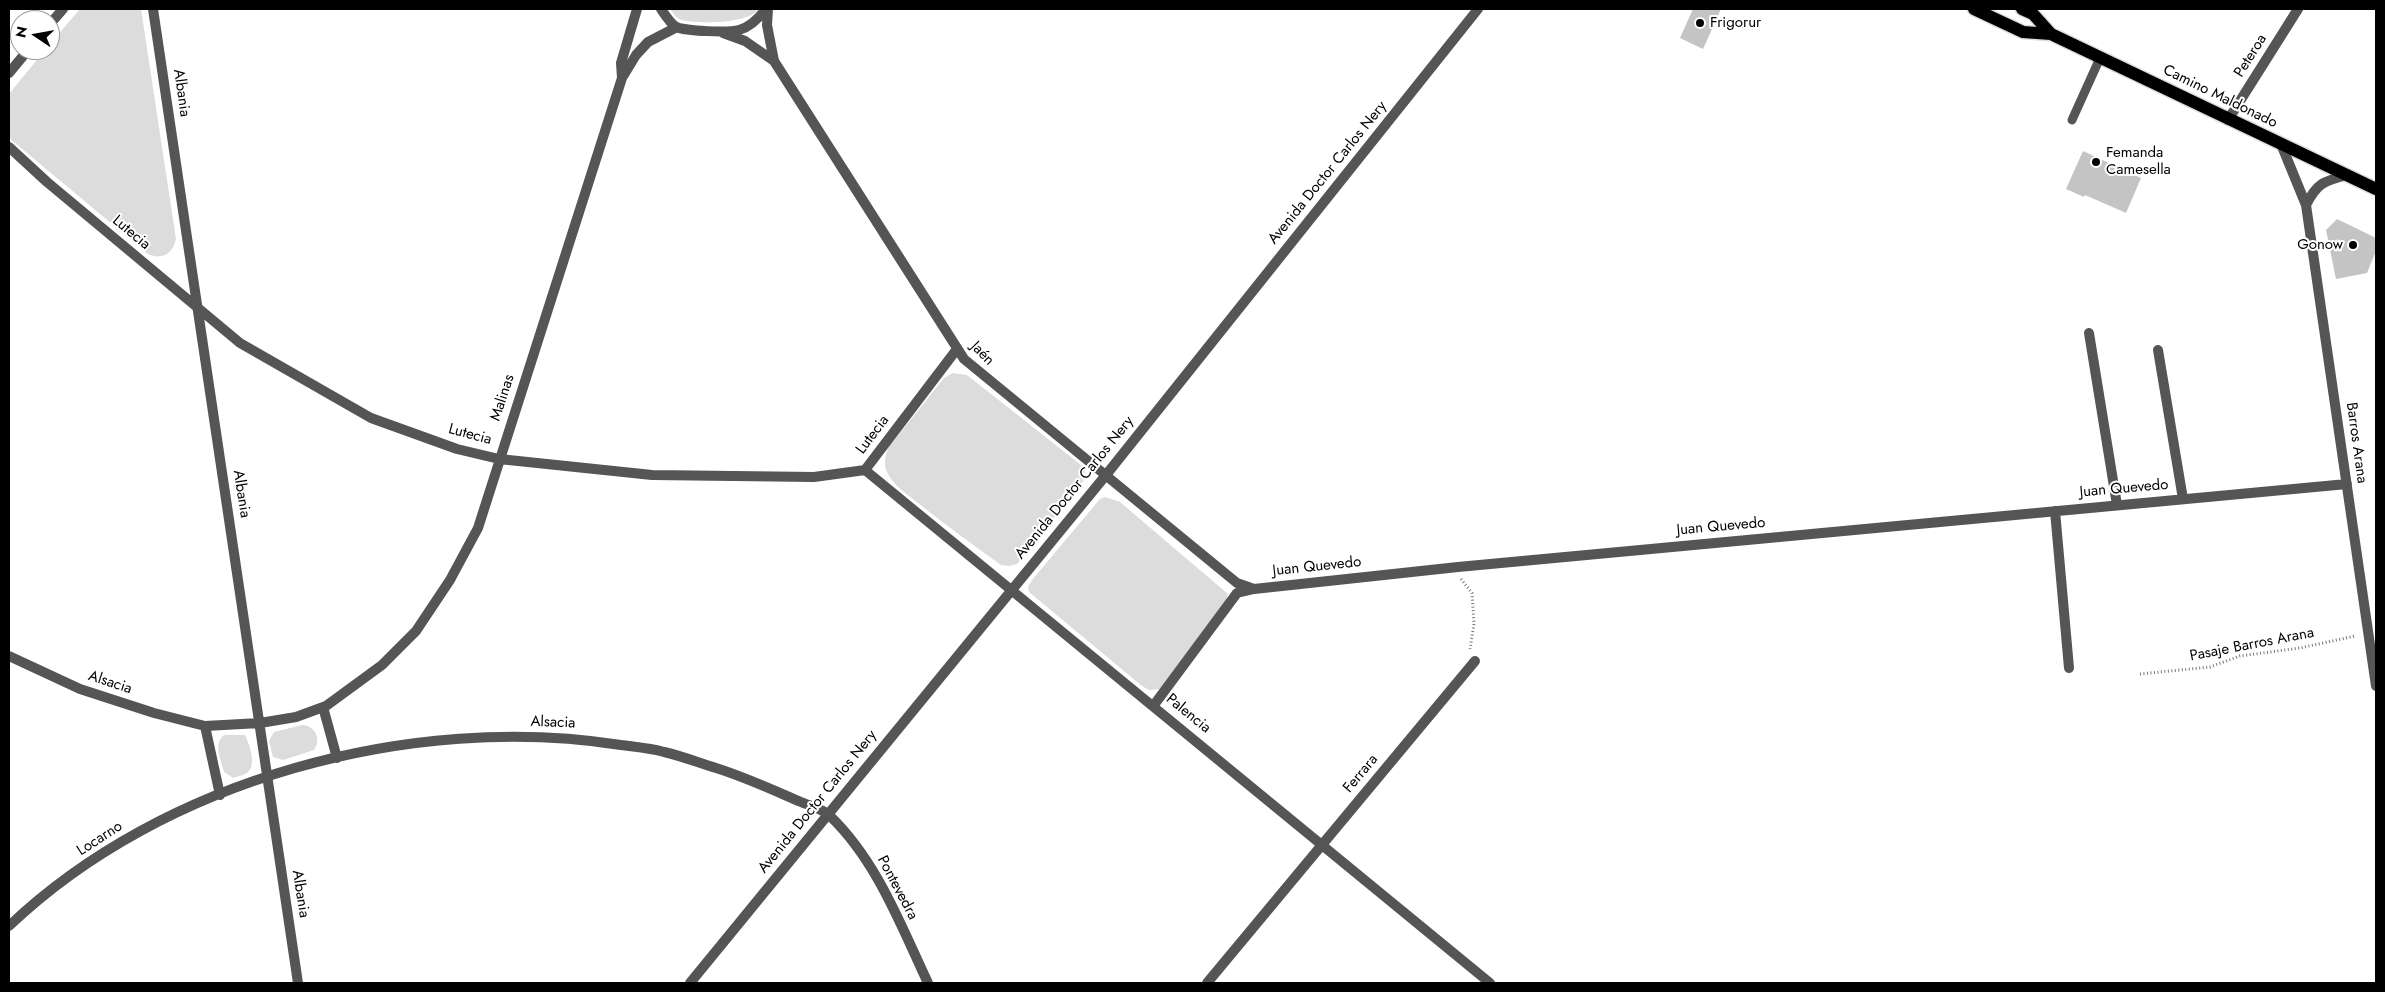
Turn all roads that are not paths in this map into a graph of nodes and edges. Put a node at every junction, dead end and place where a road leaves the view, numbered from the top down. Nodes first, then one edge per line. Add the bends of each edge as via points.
1 (153, 9) edge
2 (637, 9) edge
3 (662, 9) edge
4 (767, 9) edge
5 (1478, 9) edge
6 (1974, 9) edge
7 (2022, 9) edge
8 (2298, 9) edge
9 (677, 27) junction
10 (722, 32) junction
11 (2050, 34) junction
12 (2100, 58) junction
13 (20, 60) edge
14 (774, 61) junction
15 (9, 73) edge
16 (622, 78) junction
17 (2072, 120) dead end
18 (2228, 120) junction
19 (2281, 144) junction
20 (9, 147) edge
21 (2347, 174) junction
22 (2376, 189) edge
23 (2306, 205) junction
24 (198, 308) junction
25 (2089, 333) dead end
26 (956, 349) junction
27 (2158, 350) dead end
28 (499, 459) junction
29 (865, 470) junction
30 (1106, 475) junction
31 (2347, 484) junction
32 (2183, 499) junction
33 (2117, 505) junction
34 (2055, 510) junction
35 (1254, 589) junction
36 (1011, 590) junction
37 (9, 656) edge
38 (1475, 661) road end
39 (2069, 668) dead end
40 (2376, 686) edge
41 (1154, 706) junction
42 (324, 707) junction
43 (260, 723) junction
44 (205, 726) junction
45 (337, 758) junction
46 (268, 777) junction
47 (220, 794) junction
48 (828, 814) junction
49 (1322, 843) junction
50 (9, 926) edge
51 (298, 983) edge
52 (690, 983) edge
53 (928, 983) edge
54 (1207, 983) edge
55 (1490, 983) edge

1 - 24 street, Albania
2 - 16 street, Malinas via 621,63
3 - 9 street
4 - 10 street via 756,21 740,30
4 - 14 street, Jaén
5 - 30 street, Avenida Doctor Carlos Nery
6 - 11 main road, Camino Maldonado via 2023,32
7 - 11 main road, Camino Maldonado via 2033,14
8 - 18 street, Peteroa
9 - 10 street
9 - 16 street, Malinas via 648,42
10 - 14 street, Jaén via 745,41
11 - 12 main road, Camino Maldonado
12 - 17 lane
12 - 18 main road, Camino Maldonado
13 - 15 street
14 - 26 street, Jaén
16 - 28 street, Malinas
18 - 19 main road, Camino Maldonado
19 - 21 main road, Camino Maldonado
19 - 23 street, Barros Arana
20 - 24 street, Lutecia
21 - 22 main road, Camino Maldonado
21 - 23 street via 2324,181
23 - 31 street, Barros Arana
24 - 28 street, Lutecia via 240,343 372,418 457,449
24 - 43 street, Albania
25 - 33 street
26 - 29 street, Lutecia
26 - 30 street, Jaén via 978,372
27 - 32 street
28 - 29 street, Lutecia via 652,475 814,477
28 - 42 street, Malinas via 478,528 450,580 416,631 382,665
29 - 36 street, Palencia
30 - 35 street, Jaén via 1237,583
30 - 36 street, Avenida Doctor Carlos Nery
31 - 32 street, Juan Quevedo
31 - 40 street, Barros Arana
32 - 33 street, Juan Quevedo
33 - 34 street, Juan Quevedo
34 - 35 street, Juan Quevedo
34 - 39 street
35 - 41 street, Juan Quevedo via 1237,593
36 - 41 street, Palencia
36 - 48 street, Avenida Doctor Carlos Nery
37 - 44 street, Alsacia via 80,689
38 - 49 street, Ferrara
41 - 49 street, Palencia
42 - 43 street, Malinas via 296,717
42 - 45 street
43 - 44 street, Alsacia
43 - 46 street, Albania
44 - 47 street
45 - 46 street, Alsacia
45 - 48 street, Alsacia via 364,750 477,737 581,739 664,752 745,777
46 - 47 street, Locarno
46 - 51 street, Albania
47 - 50 street, Locarno via 130,837 52,889
48 - 52 street, Avenida Doctor Carlos Nery
48 - 53 street, Pontevedra via 876,875
49 - 54 street, Ferrara
49 - 55 street, Palencia

